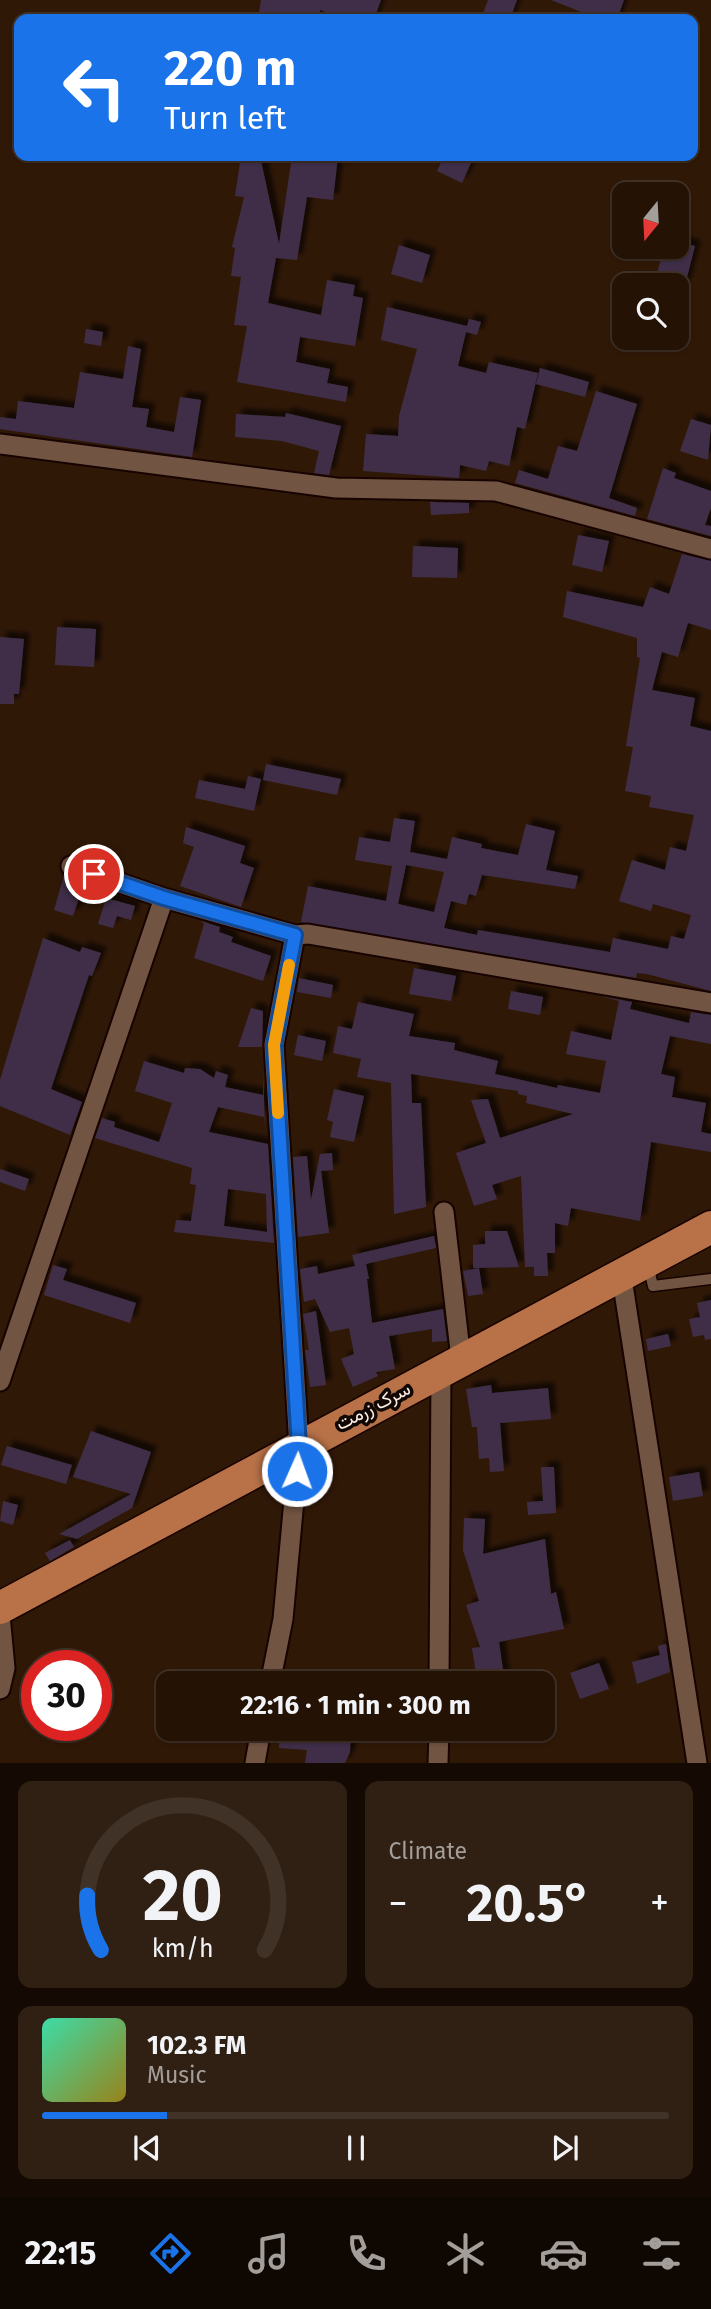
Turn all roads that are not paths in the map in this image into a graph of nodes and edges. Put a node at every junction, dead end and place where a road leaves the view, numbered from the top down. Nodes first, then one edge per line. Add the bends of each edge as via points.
1 (0, 444) edge
2 (711, 549) edge
3 (71, 866) dead end
4 (164, 898) junction
5 (295, 935) junction
6 (711, 1003) edge
7 (444, 1212) dead end
8 (711, 1227) edge
9 (634, 1266) junction
10 (711, 1279) edge
11 (451, 1364) junction
12 (0, 1381) edge
13 (299, 1446) junction
14 (0, 1608) edge
15 (0, 1615) edge
16 (273, 1671) edge
17 (439, 1671) edge
18 (0, 1689) edge
19 (259, 1741) edge
20 (439, 1741) edge
21 (255, 1763) edge
22 (438, 1763) edge
23 (697, 1763) edge

1 - 2 street via 336,488 496,491
3 - 4 street
4 - 5 street
4 - 12 street
5 - 6 street
5 - 13 street via 274,1045
7 - 11 street
8 - 9 highway, سرک زرمت
9 - 10 lane via 653,1286
9 - 11 highway, سرک زرمت
9 - 23 street
11 - 13 highway, سرک زرمت
11 - 17 street
13 - 14 highway, سرک زرمت
13 - 16 street via 283,1619
15 - 18 street via 5,1668
19 - 21 street
20 - 22 street

